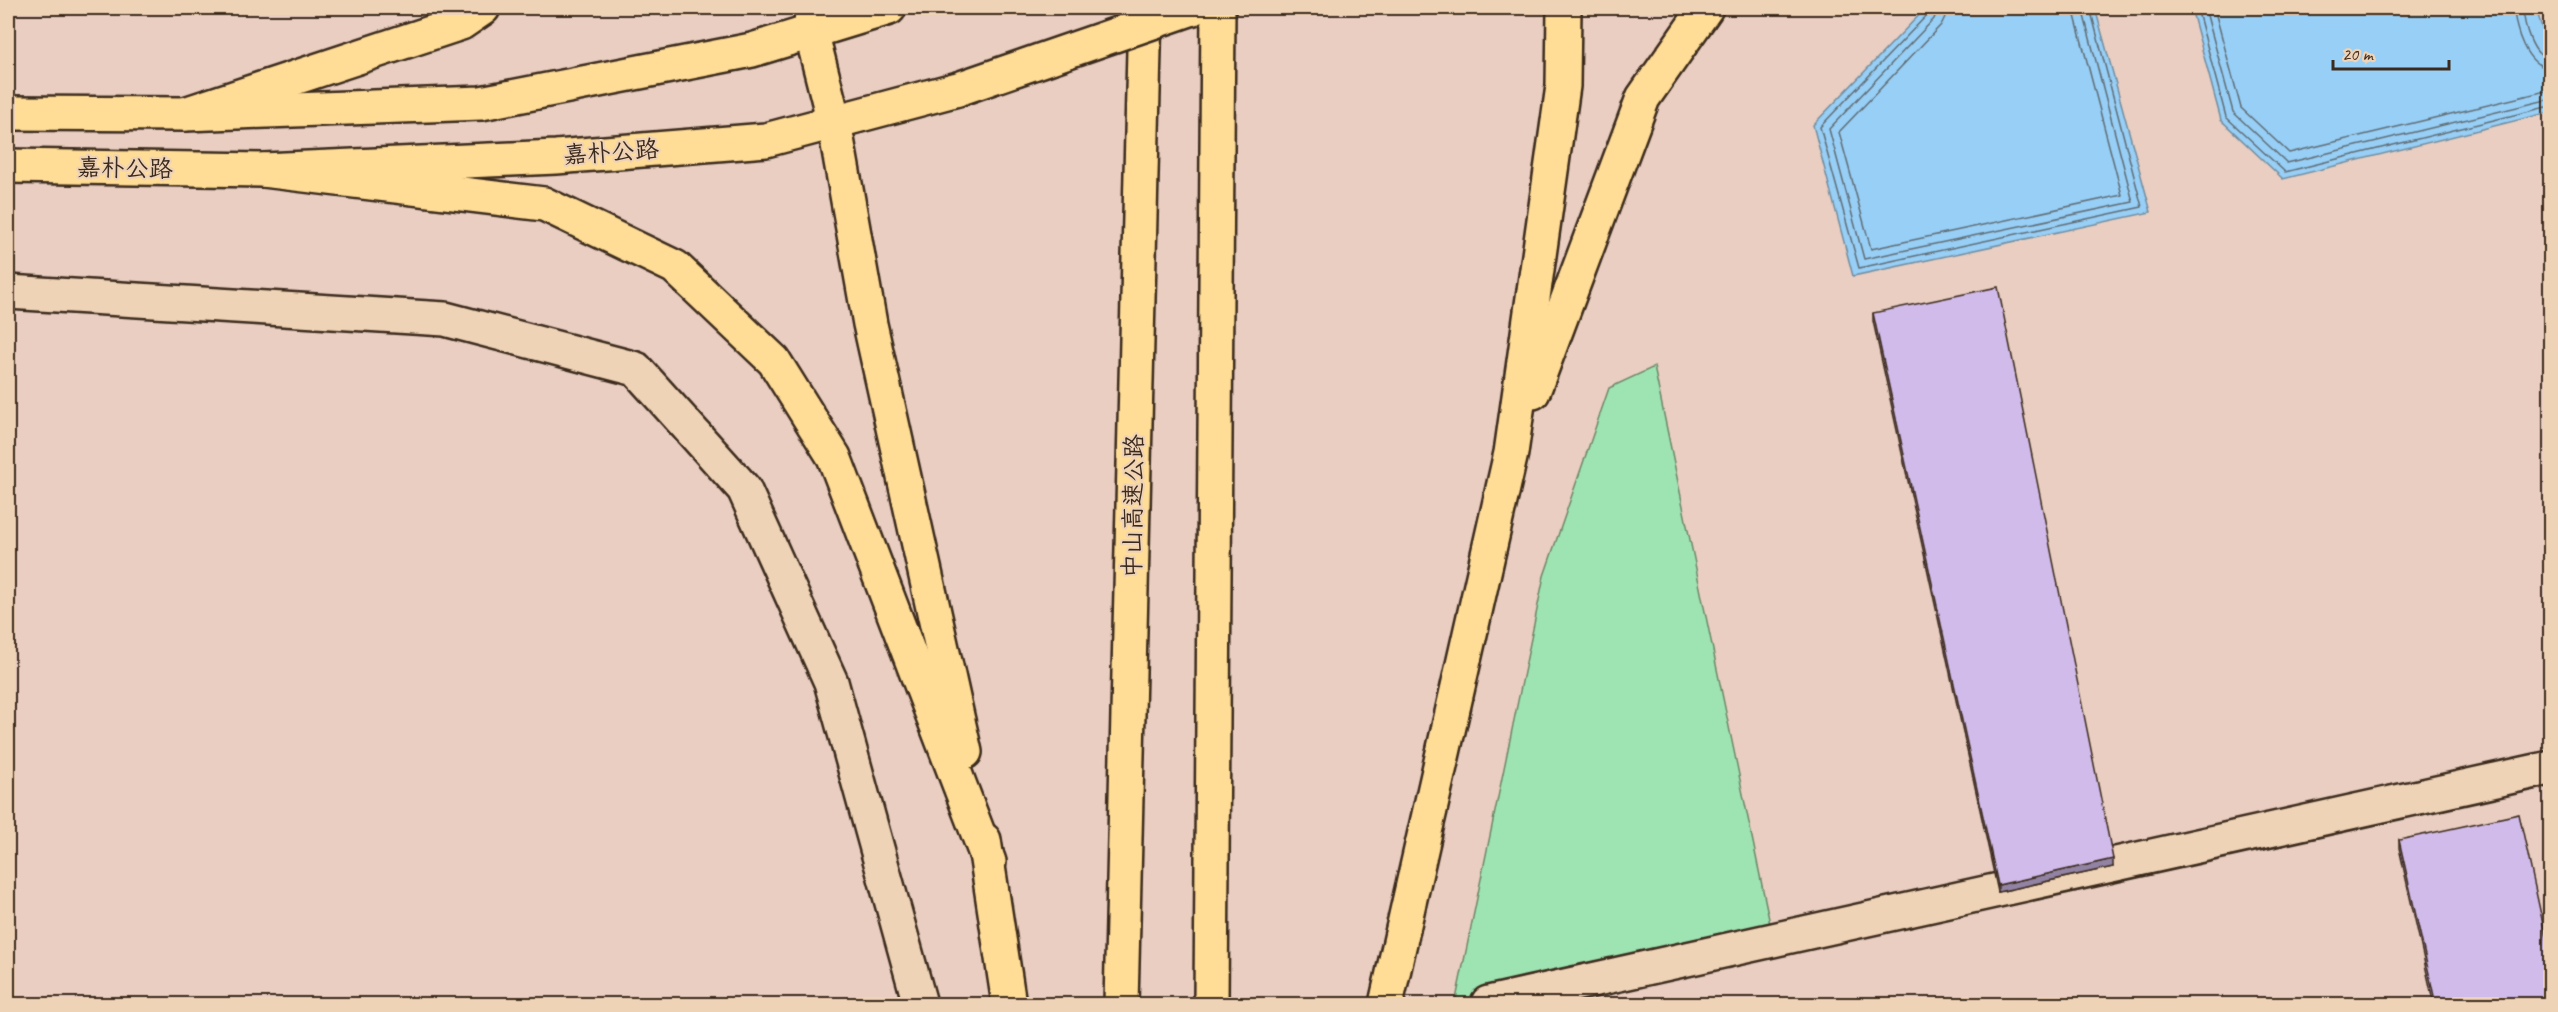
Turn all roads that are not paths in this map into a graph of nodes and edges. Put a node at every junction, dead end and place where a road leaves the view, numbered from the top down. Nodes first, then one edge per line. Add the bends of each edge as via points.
1 (483, 8) edge
2 (889, 8) edge
3 (1145, 8) edge
4 (1193, 8) edge
5 (1218, 8) edge
6 (1564, 8) edge
7 (1706, 8) edge
8 (812, 19) edge
9 (8, 113) edge
10 (185, 114) junction
11 (834, 122) junction
12 (8, 166) edge
13 (263, 171) junction
14 (8, 292) edge
15 (1511, 453) junction
16 (2550, 768) edge
17 (989, 862) junction
18 (1488, 1003) edge
19 (920, 1005) edge
20 (1009, 1005) edge
21 (1121, 1005) edge
22 (1211, 1005) edge
23 (1386, 1005) edge

1 - 10 main road via 461,23
2 - 8 main road
3 - 21 main road, 中山高速公路
4 - 11 main road, 嘉朴公路, bridge via 958,89
5 - 22 main road
6 - 15 main road via 1563,86
7 - 15 main road via 1643,98
8 - 10 main road via 752,50 481,103
8 - 11 main road
9 - 10 main road
11 - 13 main road, 嘉朴公路 via 766,140 556,157
11 - 17 main road via 870,324
12 - 13 main road, 嘉朴公路
13 - 17 main road via 544,204 675,267 774,361 834,457
14 - 19 lane via 445,319 636,369 744,489 831,682
15 - 23 main road
16 - 18 lane
17 - 20 main road

